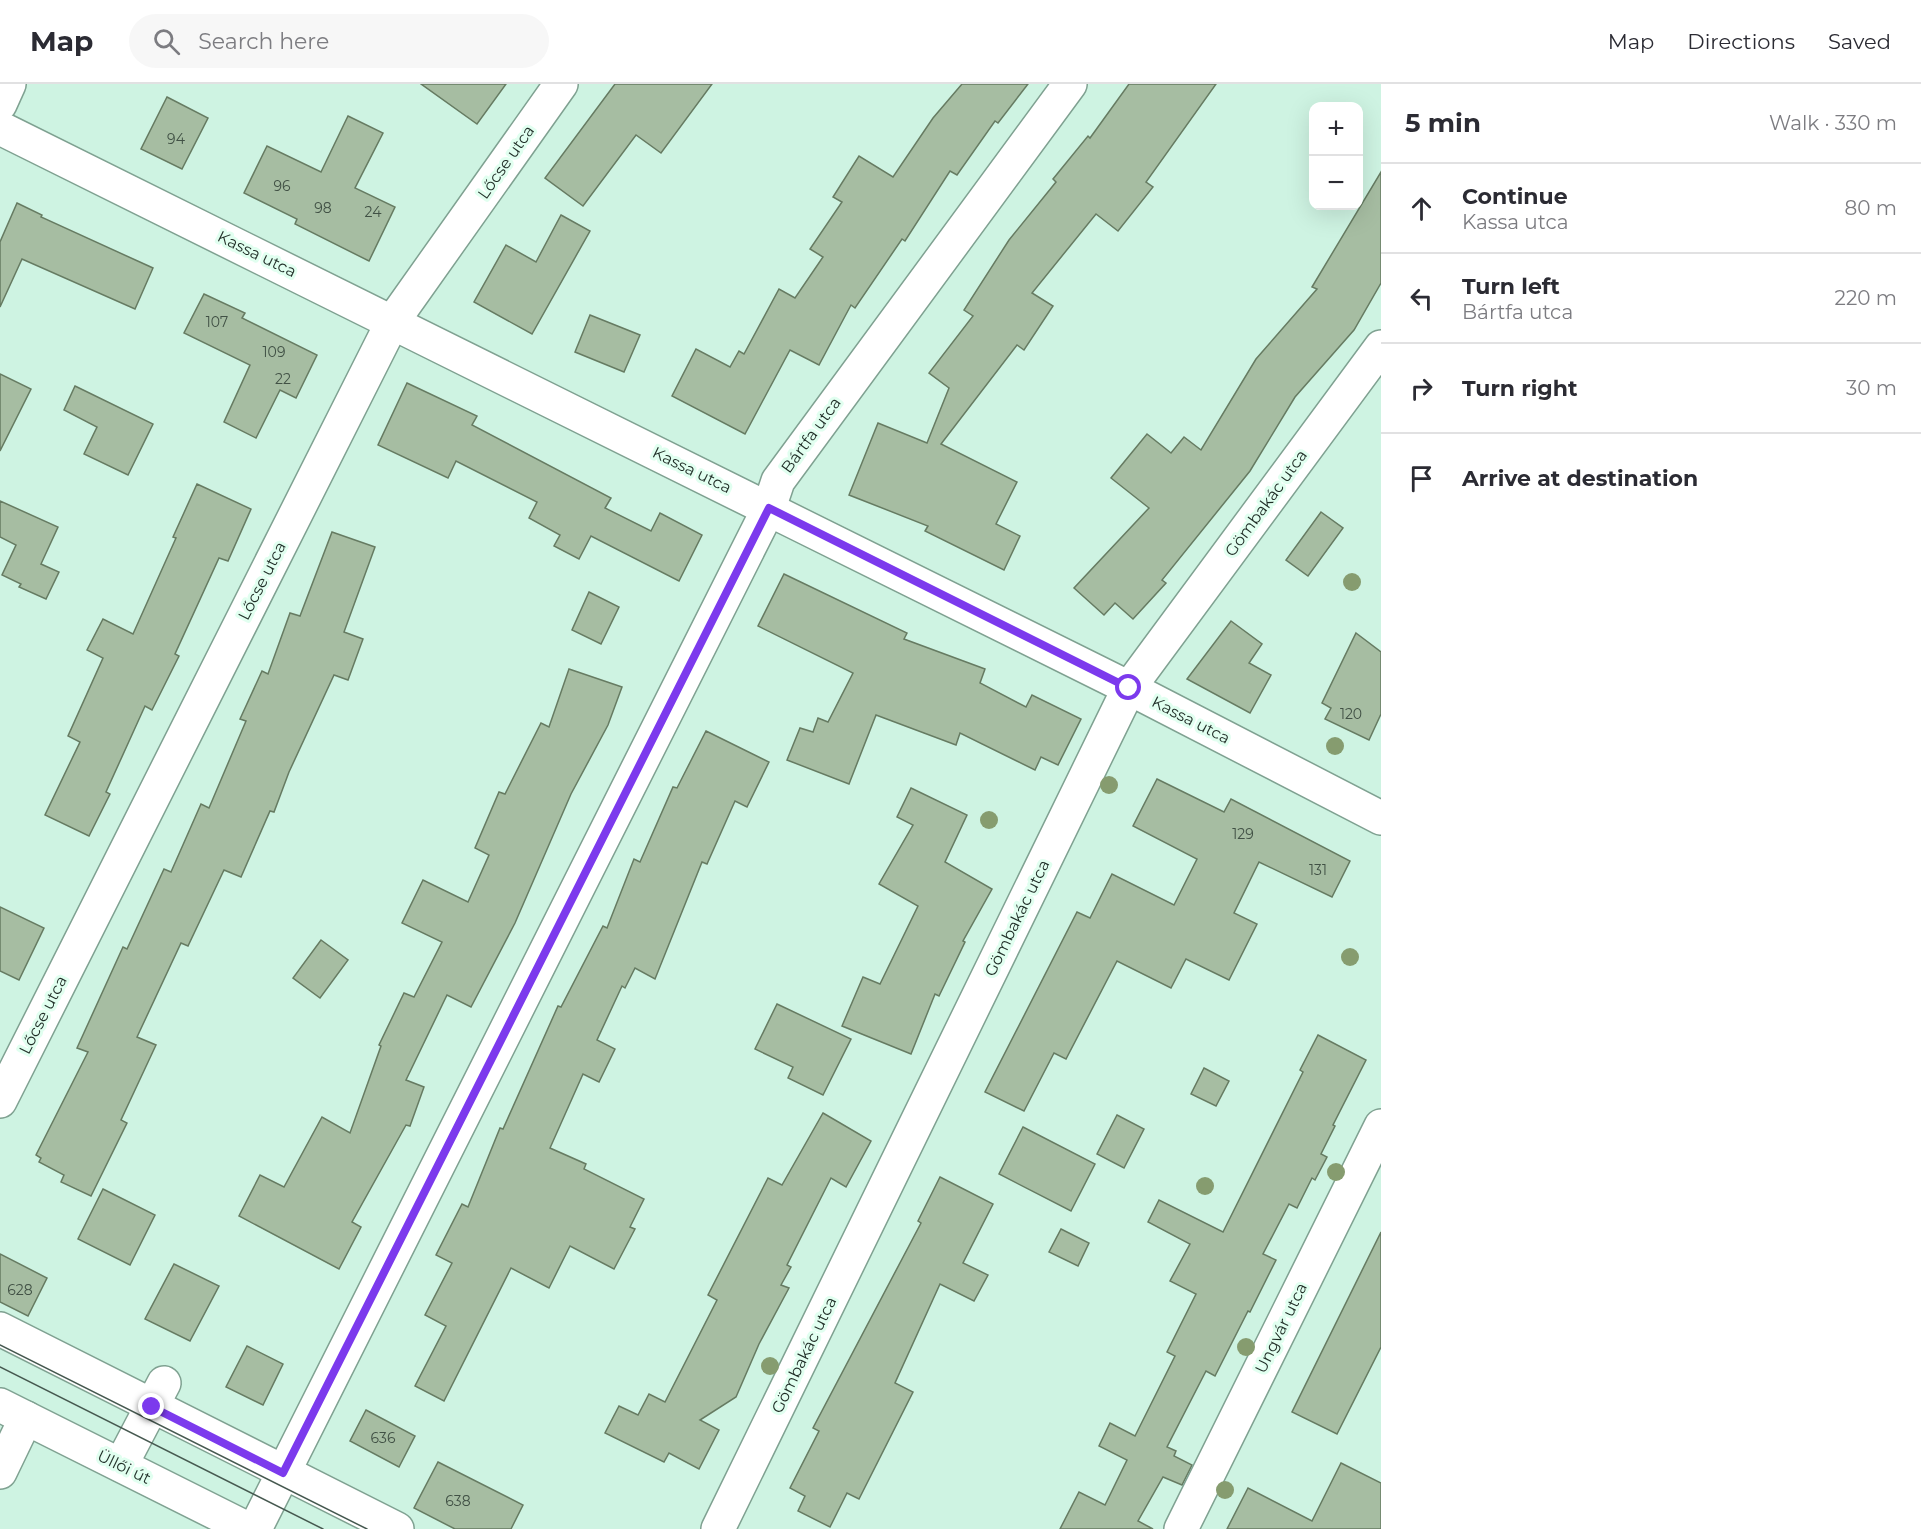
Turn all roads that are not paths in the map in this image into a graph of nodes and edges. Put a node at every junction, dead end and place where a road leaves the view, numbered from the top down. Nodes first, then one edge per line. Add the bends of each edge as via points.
1 (9, 84) edge
2 (561, 84) edge
3 (1070, 84) edge
4 (0, 104) edge
5 (0, 128) edge
6 (393, 321) junction
7 (1381, 346) edge
8 (769, 508) junction
9 (1129, 688) junction
10 (1381, 818) edge
11 (0, 1101) edge
12 (1381, 1126) edge
13 (0, 1329) edge
14 (158, 1395) junction
15 (13, 1412) edge
16 (121, 1465) junction
17 (0, 1472) edge
18 (283, 1473) junction
19 (397, 1522) edge
20 (248, 1529) edge
21 (255, 1529) edge
22 (718, 1529) edge
23 (1181, 1529) edge

1 - 4 street
2 - 6 street, Lőcse utca
3 - 8 street, Bártfa utca via 796,454 778,481
5 - 6 street, Kassa utca
6 - 8 street, Kassa utca
6 - 11 street, Lőcse utca
7 - 9 street, Gömbakác utca
8 - 9 street, Kassa utca
8 - 18 street, Bártfa utca
9 - 10 street, Kassa utca
9 - 22 street, Gömbakác utca
12 - 23 street, Ungvár utca
13 - 14 street
14 - 16 street
14 - 18 street
15 - 16 street, Üllői út
15 - 17 street
16 - 20 street, Üllői út
18 - 19 street
18 - 21 street, Bártfa utca

